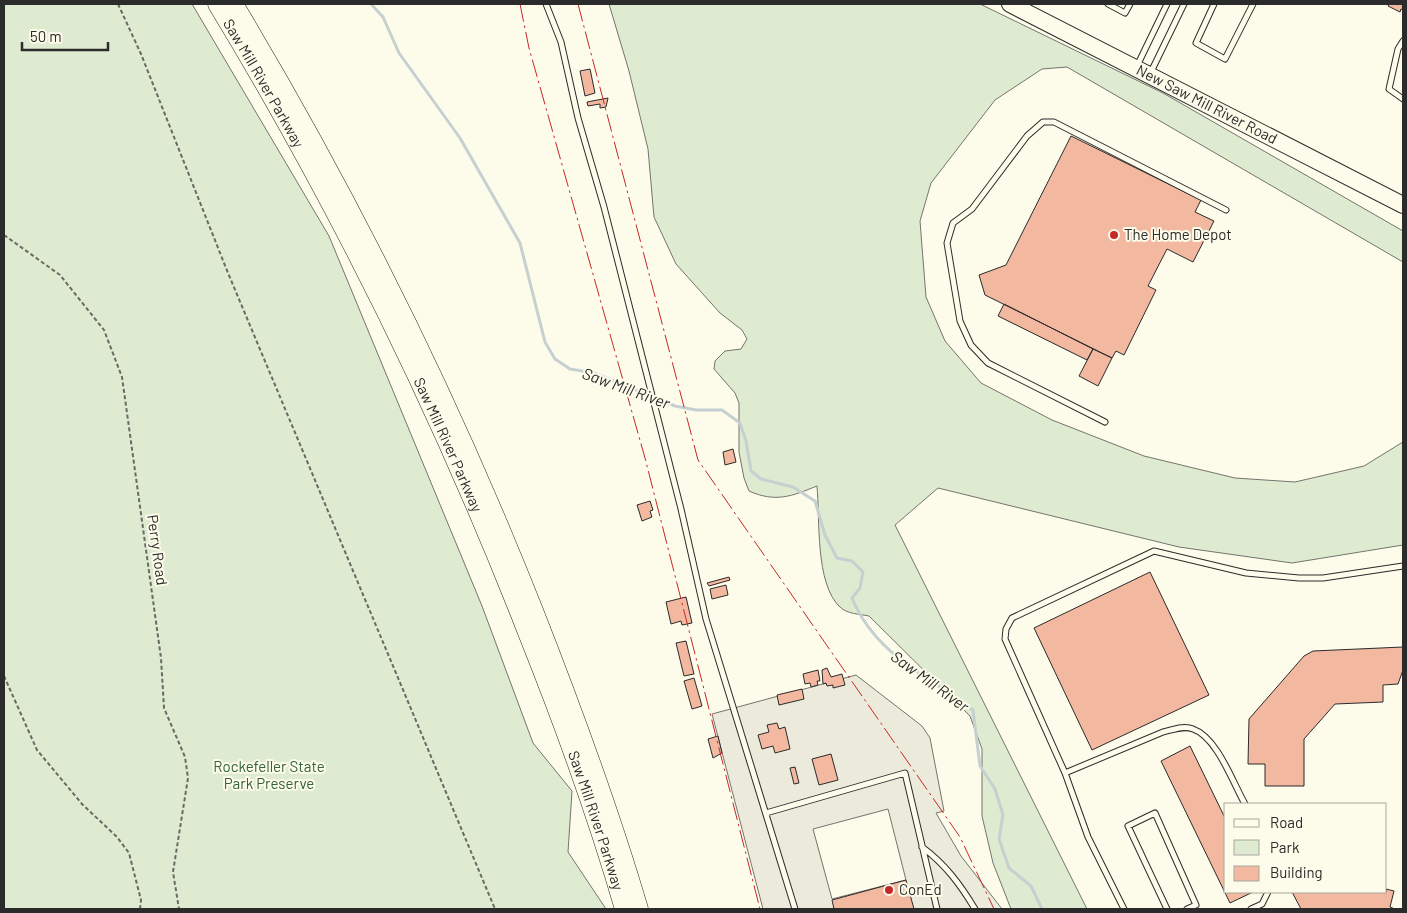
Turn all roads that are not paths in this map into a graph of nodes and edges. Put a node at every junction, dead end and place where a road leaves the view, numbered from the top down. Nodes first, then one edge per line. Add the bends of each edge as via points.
1 (218, 4) edge
2 (234, 4) edge
3 (546, 4) edge
4 (1010, 4) edge
5 (1108, 4) edge
6 (1130, 4) edge
7 (1167, 4) edge
8 (1184, 4) edge
9 (1214, 4) edge
10 (1253, 4) edge
11 (1403, 41) edge
12 (1143, 71) junction
13 (1403, 99) edge
14 (1403, 205) edge
15 (1226, 210) dead end
16 (1105, 422) dead end
17 (1403, 566) edge
18 (1066, 773) junction
19 (1244, 803) edge
20 (766, 813) junction
21 (921, 846) junction
22 (1268, 893) edge
23 (624, 909) edge
24 (639, 909) edge
25 (795, 909) edge
26 (936, 909) edge
27 (975, 909) edge
28 (1124, 909) edge
29 (1167, 909) edge
30 (1187, 909) edge
31 (1251, 909) edge

1 - 23 highway, Saw Mill River Parkway via 336,214 446,438 550,693 590,802
2 - 24 highway, Saw Mill River Parkway via 348,205 458,430 570,705
3 - 20 lane via 561,42 706,619
4 - 12 main road, New Saw Mill River Road
5 - 6 lane via 1125,13
7 - 12 lane
8 - 12 lane
9 - 10 lane via 1196,43 1225,59
11 - 13 lane via 1398,49 1389,89
12 - 14 main road, New Saw Mill River Road
15 - 16 lane via 1054,122 1042,122 1027,136 972,209 953,223 947,243 960,321 970,345 996,368
17 - 18 lane via 1324,578 1298,578 1246,573 1154,551 1012,618 1005,639
18 - 19 lane via 1162,732 1191,728 1212,742
18 - 28 lane via 1088,837
20 - 21 lane via 905,773
20 - 25 lane
21 - 26 lane
21 - 27 lane via 954,876
22 - 31 lane via 1262,904
29 - 30 lane via 1128,826 1155,813 1196,905

